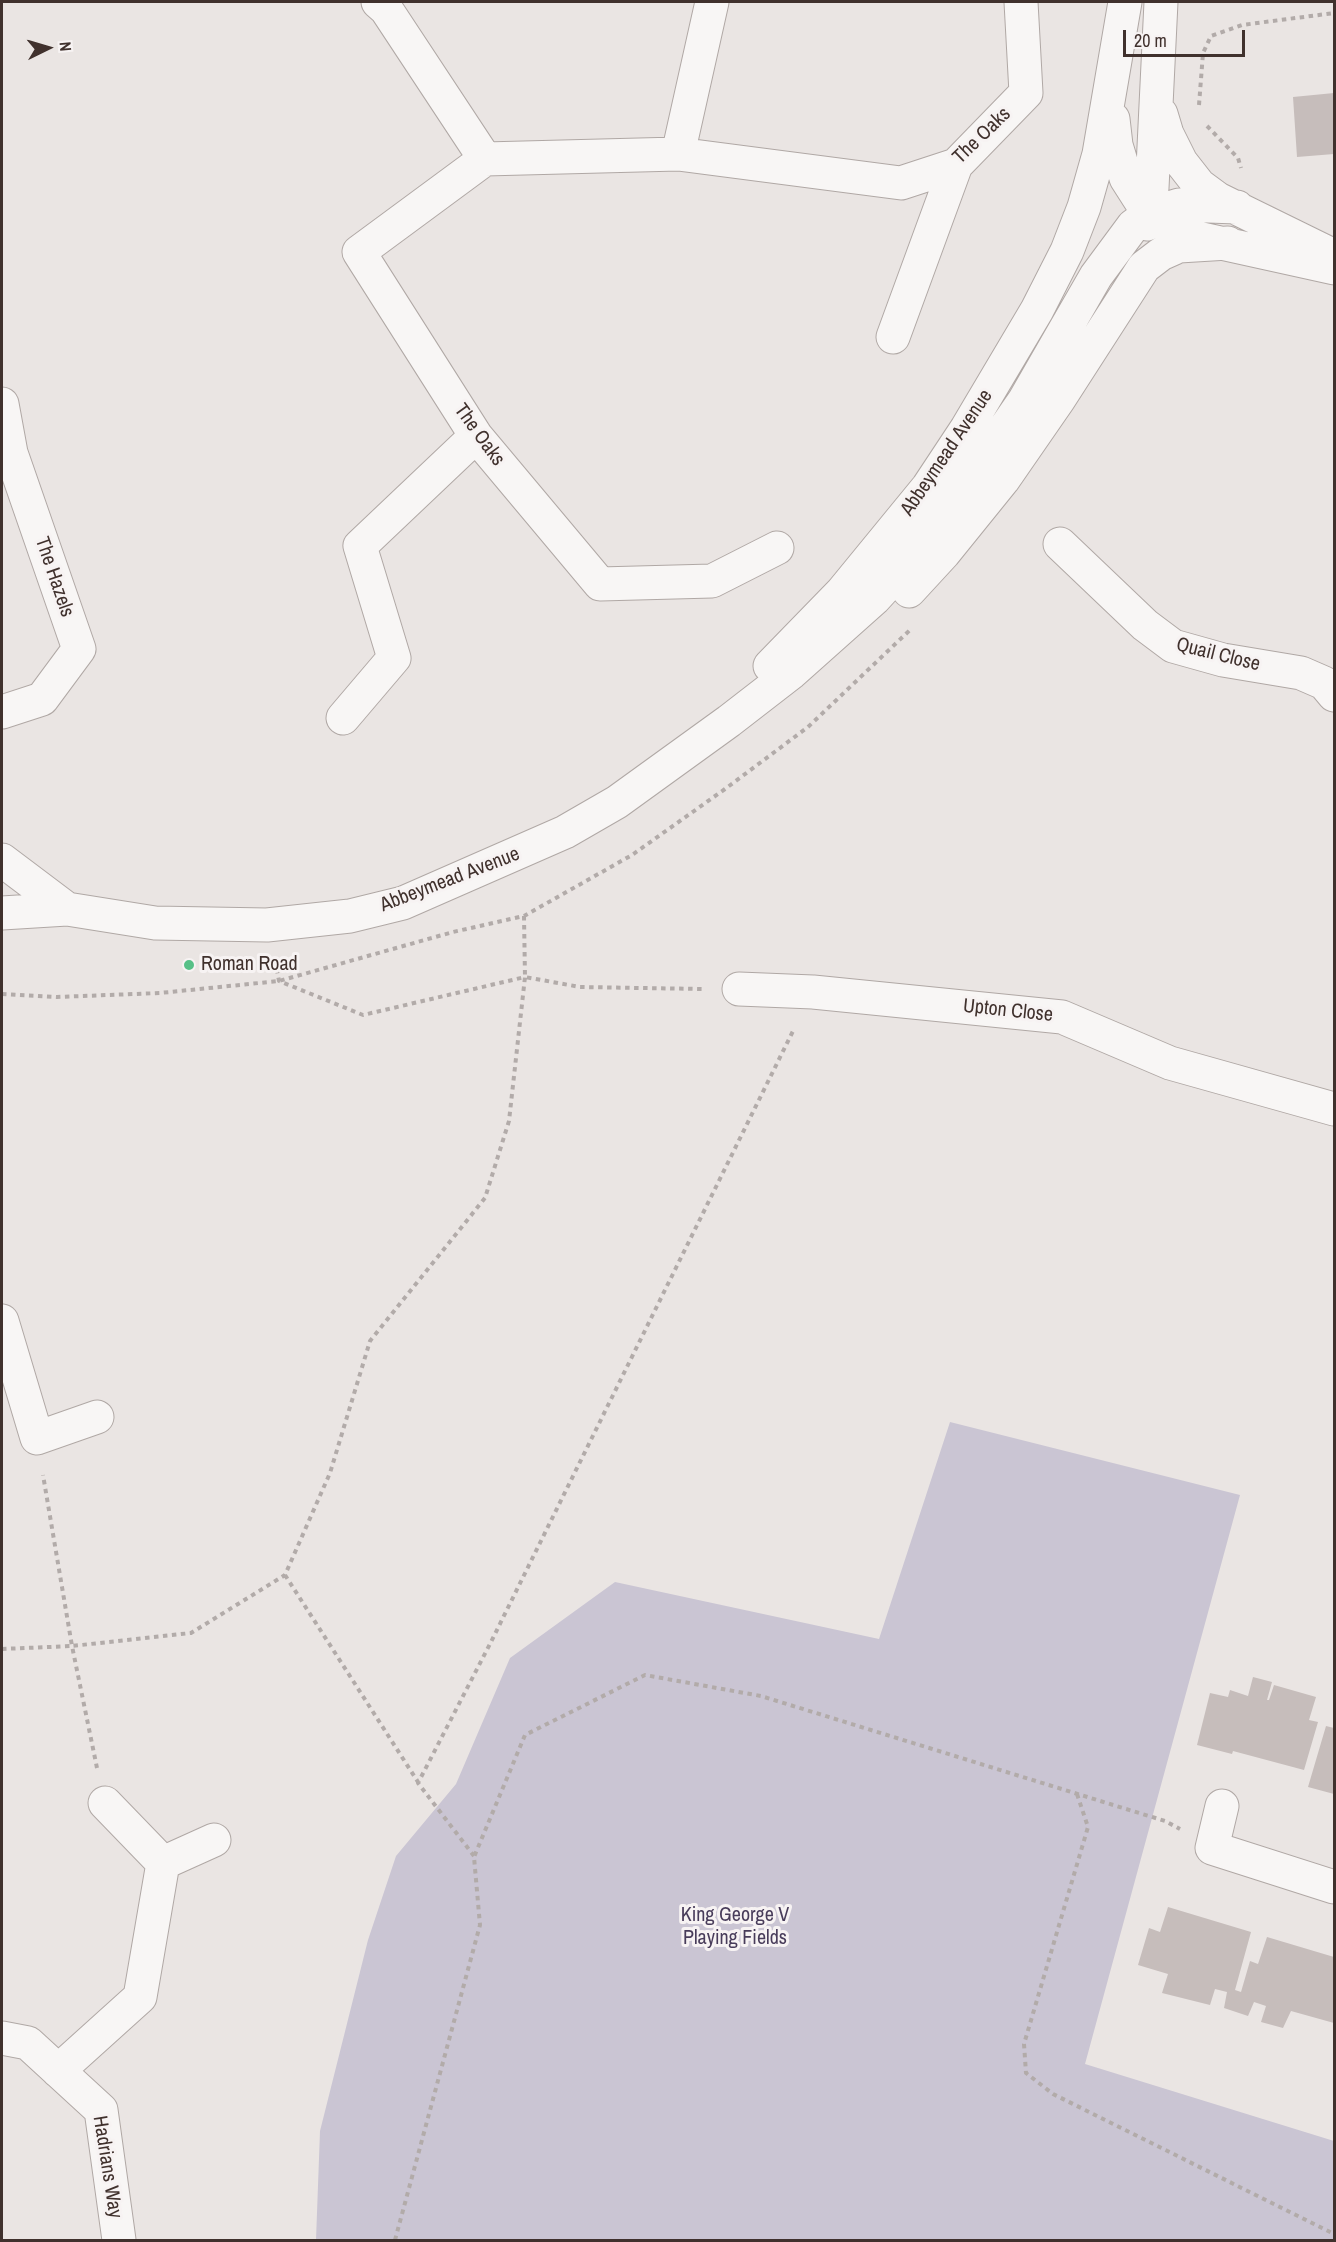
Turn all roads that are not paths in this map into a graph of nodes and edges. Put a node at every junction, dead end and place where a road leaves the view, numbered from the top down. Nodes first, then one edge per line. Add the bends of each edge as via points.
1 (378, 2) edge
2 (712, 2) edge
3 (1021, 2) edge
4 (1125, 2) edge
5 (1161, 2) edge
6 (1114, 73) junction
7 (1157, 77) junction
8 (678, 154) junction
9 (485, 159) junction
10 (956, 165) junction
11 (1237, 207) junction
12 (1149, 214) junction
13 (1228, 243) junction
14 (1335, 257) edge
15 (1335, 268) edge
16 (1126, 291) junction
17 (893, 337) dead end
18 (2, 404) edge
19 (476, 436) junction
20 (1060, 544) dead end
21 (777, 548) dead end
22 (1335, 695) edge
23 (2, 712) edge
24 (344, 718) dead end
25 (669, 766) junction
26 (2, 860) edge
27 (67, 909) junction
28 (2, 913) edge
29 (739, 989) road end
30 (1335, 1109) edge
31 (2, 1321) edge
32 (98, 1417) dead end
33 (105, 1803) road end
34 (1222, 1806) dead end
35 (214, 1840) dead end
36 (163, 1863) junction
37 (1335, 1887) edge
38 (2, 2038) edge
39 (58, 2071) junction
40 (119, 2241) edge

1 - 9 street
2 - 8 street
3 - 10 street, The Oaks via 1026,93
4 - 6 street, Abbeymead Avenue
5 - 7 street, Abbeymead Avenue
6 - 12 street, Abbeymead Avenue via 1112,110 1116,145 1126,178
6 - 25 street, Abbeymead Avenue via 1099,154 1066,251 967,428 928,487 842,592
7 - 11 street, Abbeymead Avenue via 1159,105 1180,162 1199,185
7 - 12 street, Abbeymead Avenue
8 - 9 street, The Oaks
8 - 10 street, The Oaks via 901,183
9 - 19 street, The Oaks via 359,252
10 - 17 street
11 - 12 street, Abbeymead Avenue via 1179,205
11 - 14 street
12 - 13 street, Abbeymead Avenue via 1181,232
12 - 16 street, Abbeymead Avenue
12 - 25 street, Abbeymead Avenue via 1113,250 1024,401 906,564 874,599 791,674
13 - 15 street
13 - 16 street, Abbeymead Avenue via 1179,246 1161,254 1144,267
16 - 25 street, Abbeymead Avenue via 1003,480 944,553 885,616 822,673 769,712 722,741
18 - 23 street, The Hazels via 11,453 79,649 42,699
19 - 21 street, The Oaks via 600,584 712,581
19 - 24 street via 360,546 394,658
20 - 22 street, Quail Close via 1145,625 1173,646 1223,660 1301,673 1324,683
25 - 27 street, Abbeymead Avenue via 565,832 403,903 350,916 267,925 155,923
26 - 27 street, Abbeymead Avenue
27 - 28 street, Abbeymead Avenue
29 - 30 street, Upton Close via 813,992 1062,1017 1170,1063
31 - 32 street via 37,1438
33 - 36 street
34 - 37 street via 1212,1848
35 - 36 street
36 - 39 street via 140,1997
38 - 39 street, Hadrians Way via 28,2043
39 - 40 street, Hadrians Way via 101,2110

